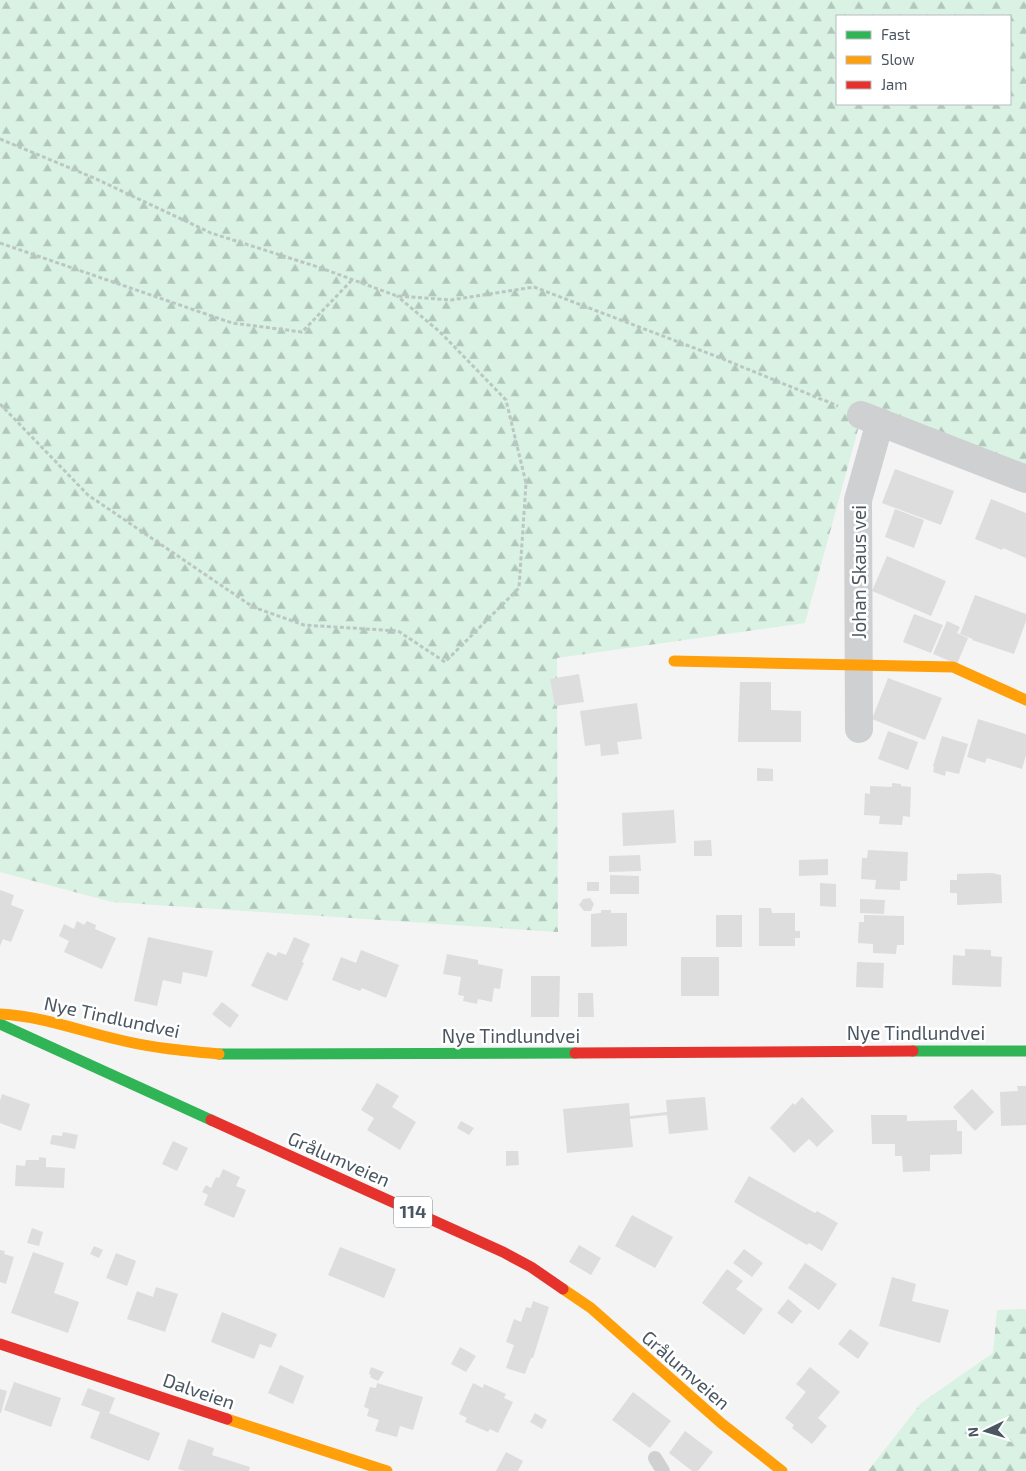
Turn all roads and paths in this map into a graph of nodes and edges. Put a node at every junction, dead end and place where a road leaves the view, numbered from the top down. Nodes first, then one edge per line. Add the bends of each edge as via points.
1 (0, 139) edge
2 (0, 244) edge
3 (352, 280) junction
4 (398, 296) junction
5 (0, 404) edge
6 (871, 419) junction
7 (1026, 479) edge
8 (674, 661) dead end
9 (859, 664) junction
10 (1026, 700) edge
11 (859, 729) dead end
12 (0, 1014) edge
13 (0, 1024) edge
14 (1026, 1051) edge
15 (0, 1344) edge
16 (656, 1458) dead end
17 (386, 1471) edge
18 (663, 1471) edge
19 (782, 1471) edge

1 - 3 path via 94,178 211,233
2 - 3 path via 232,323 302,332
3 - 4 path
4 - 5 path via 440,332 506,400 526,483 519,588 445,662 398,631 304,625 253,607 88,495
4 - 6 path via 451,300 534,287
6 - 7 street
6 - 9 street, Johan Skaus vei via 858,500
8 - 9 street, Johan Skaus vei
9 - 10 street, Johan Skaus vei via 953,667
9 - 11 street, Johan Skaus vei
12 - 14 street, Nye Tindlundvei via 53,1022 157,1048 221,1054
13 - 19 street, Grålumveien / 114 via 531,1267 591,1308 721,1423
15 - 17 street, Dalveien
16 - 18 lane

